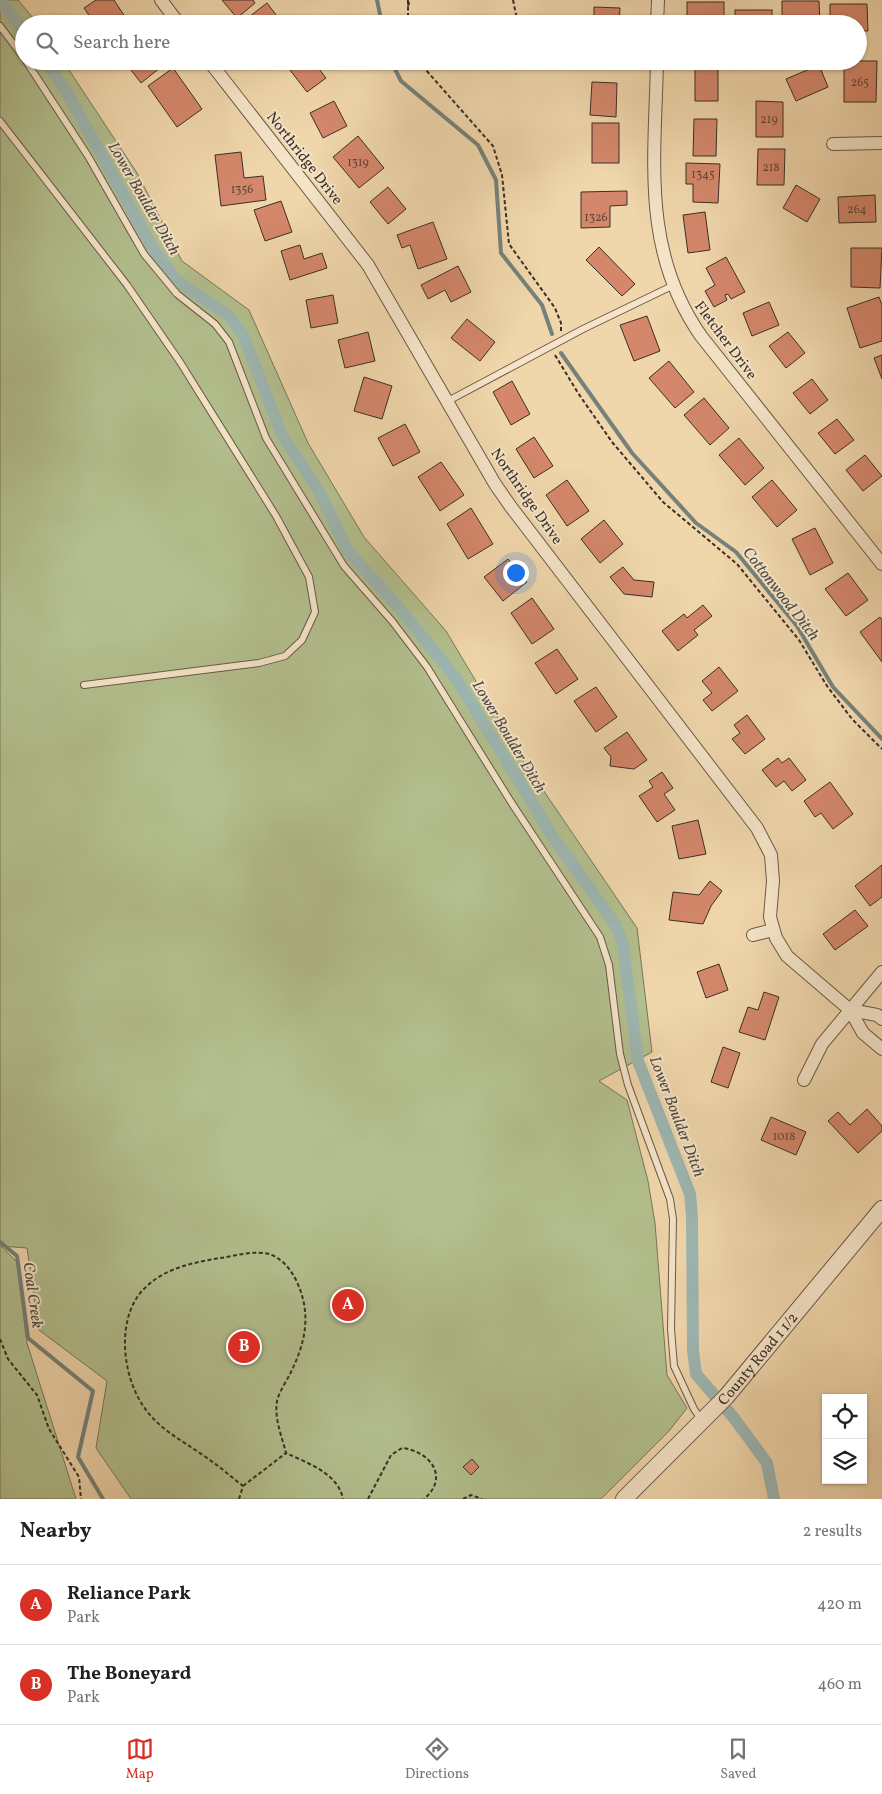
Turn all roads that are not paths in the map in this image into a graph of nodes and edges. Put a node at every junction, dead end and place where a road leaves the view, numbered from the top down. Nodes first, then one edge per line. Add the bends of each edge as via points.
1 (161, 0) edge
2 (658, 0) edge
3 (172, 15) edge
4 (657, 15) edge
5 (0, 26) edge
6 (15, 46) edge
7 (32, 70) edge
8 (216, 70) edge
9 (657, 70) edge
10 (0, 121) edge
11 (882, 143) edge
12 (833, 144) dead end
13 (672, 286) junction
14 (448, 402) junction
15 (882, 564) edge
16 (84, 685) dead end
17 (773, 930) junction
18 (753, 935) dead end
19 (882, 972) edge
20 (850, 1010) junction
21 (882, 1019) edge
22 (882, 1050) edge
23 (804, 1080) dead end
24 (882, 1209) edge
25 (707, 1416) junction
26 (624, 1499) edge

1 - 3 street
2 - 4 street
5 - 6 lane
7 - 25 lane via 88,156 144,254 177,294 215,324 229,342 266,438 344,566 427,666 600,937 609,966 620,1054 628,1085 671,1206 674,1366 694,1409
8 - 14 street, Northridge Drive via 368,264
9 - 13 street, Fletcher Drive via 656,213 663,258
10 - 16 lane via 127,285 180,362 276,516 309,577 316,612 302,640 285,656 258,663
11 - 12 street
13 - 14 lane via 566,338
13 - 15 street, Fletcher Drive via 701,336
14 - 17 street, Northridge Drive via 511,507 766,844 773,868 769,908
17 - 18 street
17 - 20 street, Northridge Drive via 788,956
19 - 20 street
20 - 21 street via 877,1014
20 - 22 street, Northridge Drive via 863,1033
20 - 23 street via 822,1044
24 - 25 street, County Road 1 1/2
25 - 26 street, County Road 1 1/2

